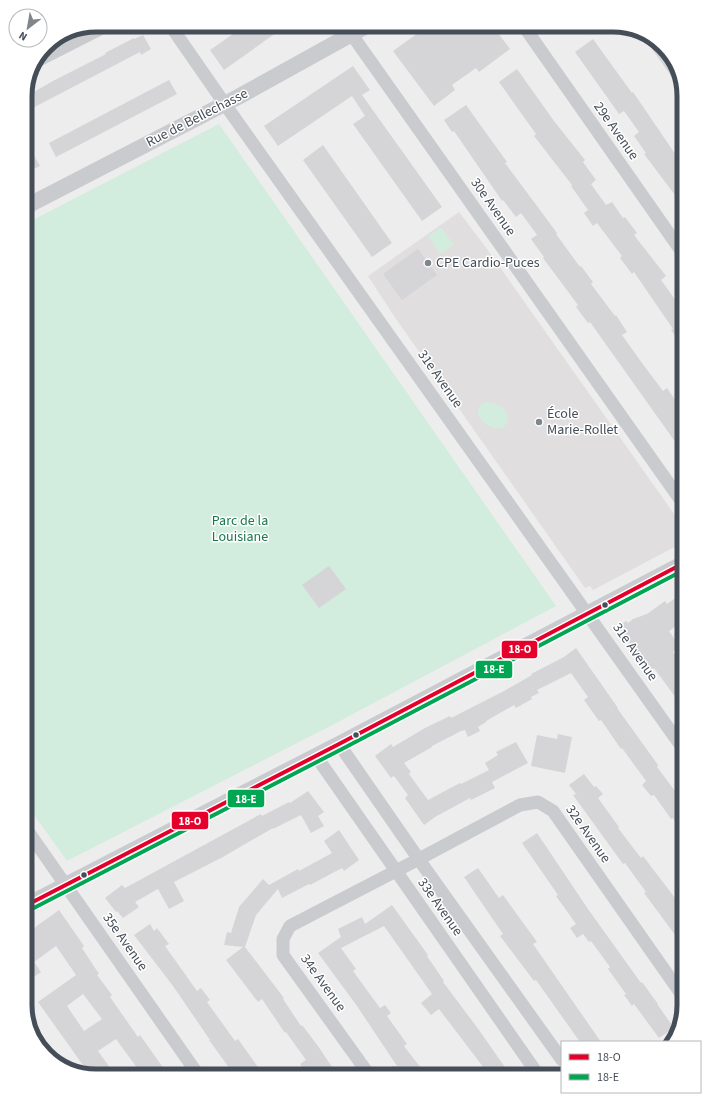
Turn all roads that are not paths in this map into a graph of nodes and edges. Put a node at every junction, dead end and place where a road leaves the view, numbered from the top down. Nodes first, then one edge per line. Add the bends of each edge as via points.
1 (94, 32) edge
2 (175, 32) edge
3 (343, 32) edge
4 (350, 32) edge
5 (528, 32) edge
6 (46, 57) edge
7 (225, 104) junction
8 (32, 203) edge
9 (677, 245) edge
10 (677, 495) edge
11 (677, 567) edge
12 (587, 614) junction
13 (677, 740) edge
14 (339, 744) junction
15 (316, 756) junction
16 (32, 837) edge
17 (419, 859) junction
18 (395, 871) junction
19 (66, 885) junction
20 (32, 902) edge
21 (677, 988) edge
22 (561, 1059) edge
23 (194, 1069) edge
24 (365, 1069) edge
25 (534, 1069) edge

1 - 6 street
2 - 7 street, 31e Avenue
3 - 7 street, Rue de Bellechasse
4 - 10 street, 30e Avenue
5 - 9 street, 29e Avenue
7 - 8 street, Rue de Bellechasse
7 - 12 street, 31e Avenue
11 - 12 street
12 - 13 street, 31e Avenue
12 - 14 street
14 - 15 street
14 - 17 street, 33e Avenue
15 - 18 street, 33e Avenue
15 - 19 street
16 - 19 street, 35e Avenue
17 - 18 street, 34e Avenue
17 - 21 street, 32e Avenue via 520,805 538,802 553,811
17 - 22 street, 33e Avenue
18 - 24 street, 34e Avenue via 290,926 283,939 283,955
18 - 25 street, 33e Avenue
19 - 20 street
19 - 23 street, 35e Avenue

